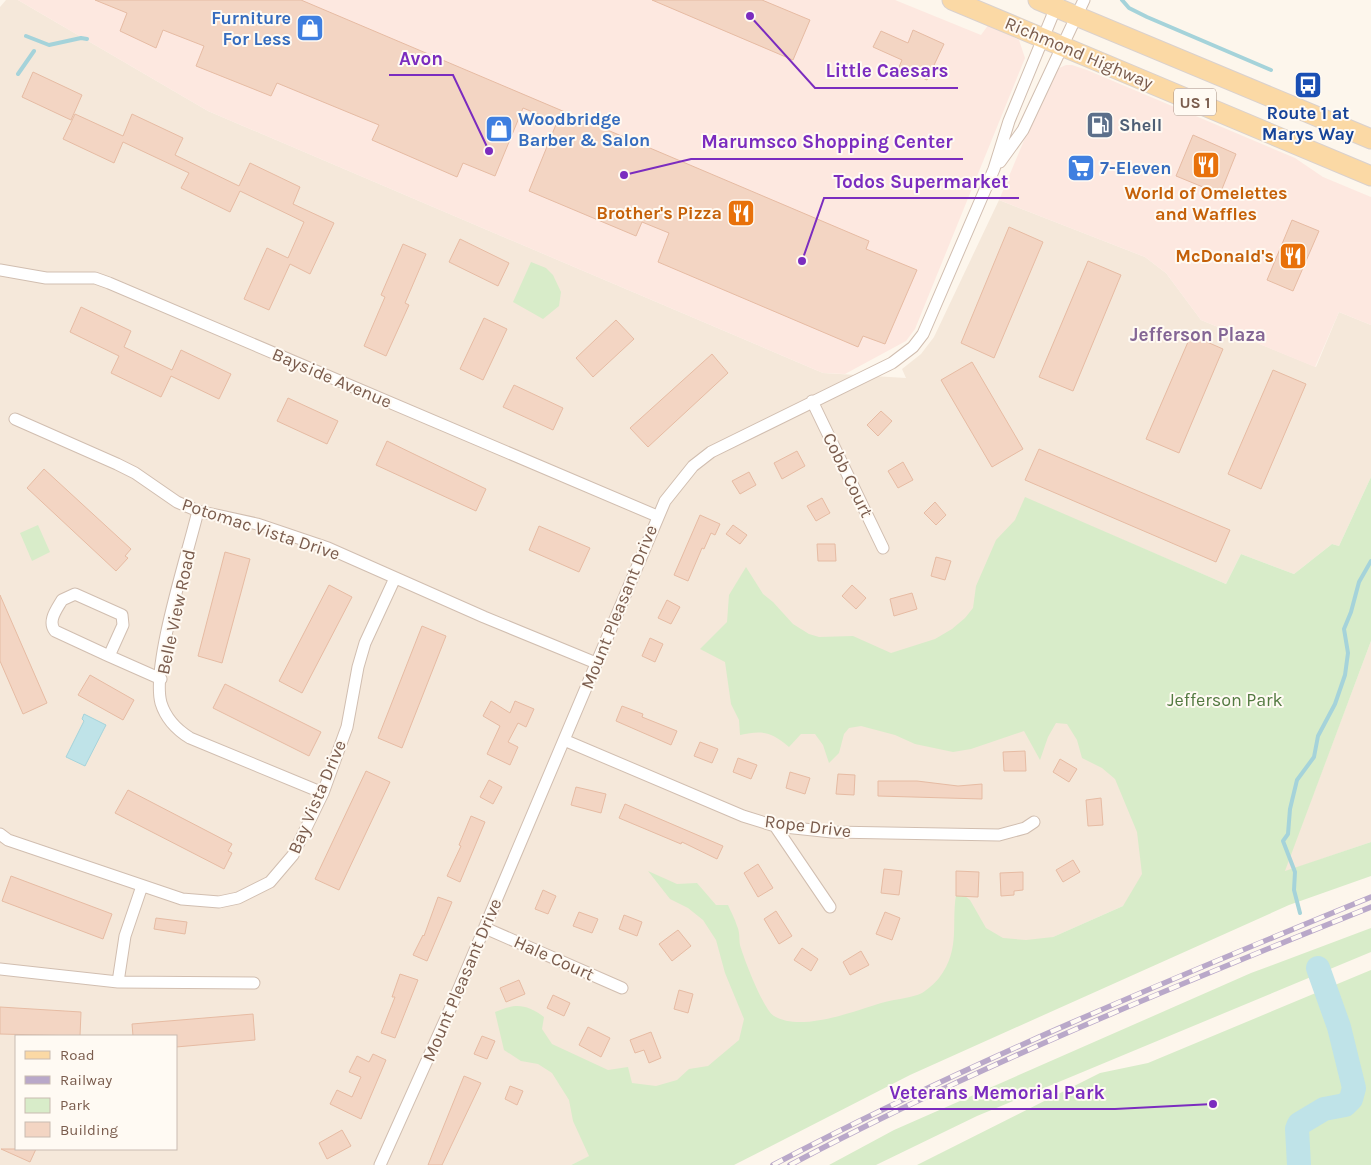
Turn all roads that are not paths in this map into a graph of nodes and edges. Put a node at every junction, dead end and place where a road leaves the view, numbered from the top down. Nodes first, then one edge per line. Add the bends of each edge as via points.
1 (952, 0) edge
2 (1038, 0) edge
3 (1057, 4) edge
4 (1080, 8) edge
5 (1044, 37) junction
6 (1062, 44) junction
7 (1371, 140) edge
8 (994, 169) junction
9 (1371, 176) edge
10 (0, 270) edge
11 (812, 402) junction
12 (15, 419) dead end
13 (198, 511) junction
14 (657, 516) junction
15 (883, 548) dead end
16 (395, 578) junction
17 (109, 656) junction
18 (596, 663) junction
19 (161, 679) junction
20 (564, 740) junction
21 (323, 793) junction
22 (1034, 822) dead end
23 (775, 826) junction
24 (0, 834) edge
25 (142, 886) junction
26 (830, 907) dead end
27 (485, 928) junction
28 (0, 969) edge
29 (118, 982) junction
30 (254, 983) dead end
31 (622, 988) dead end
32 (380, 1165) edge

1 - 5 main road, Richmond Highway / US 1
2 - 3 main road, Richmond Highway / US 1
3 - 4 main road, Richmond Highway / US 1
3 - 5 street, Mount Pleasant Drive
4 - 6 street, Mount Pleasant Drive
4 - 7 main road, Richmond Highway / US 1
5 - 6 main road, Richmond Highway / US 1
5 - 8 street, Mount Pleasant Drive via 1009,121
6 - 8 street, Mount Pleasant Drive via 1023,130
6 - 9 main road, Richmond Highway / US 1
8 - 11 street, Mount Pleasant Drive via 923,334 892,363
10 - 14 street, Bayside Avenue via 46,278 95,278 109,283
11 - 14 street, Mount Pleasant Drive via 711,452 678,482
11 - 15 street, Cobb Court
12 - 13 street, Potomac Vista Drive via 117,464 177,502
13 - 16 street, Potomac Vista Drive via 297,536
13 - 19 street, Belle View Road via 170,619
14 - 18 street, Mount Pleasant Drive
16 - 18 street, Potomac Vista Drive
16 - 21 street, Bay Vista Drive via 365,643 347,727
17 - 17 street via 123,625 122,615 79,595 62,600 51,621 55,631
17 - 19 street
18 - 20 street, Mount Pleasant Drive
19 - 21 street, Belle View Road via 161,703 166,715 182,732
20 - 23 street, Rope Drive via 743,816
20 - 27 street, Mount Pleasant Drive
21 - 25 street, Bay Vista Drive via 294,855 283,870 255,892 238,898 200,902
22 - 23 street, Rope Drive via 999,835 832,832
23 - 26 street
24 - 25 street, Bay Vista Drive via 8,840
25 - 29 street via 125,936
27 - 31 street, Hale Court
27 - 32 street, Mount Pleasant Drive
28 - 29 street
29 - 30 street

